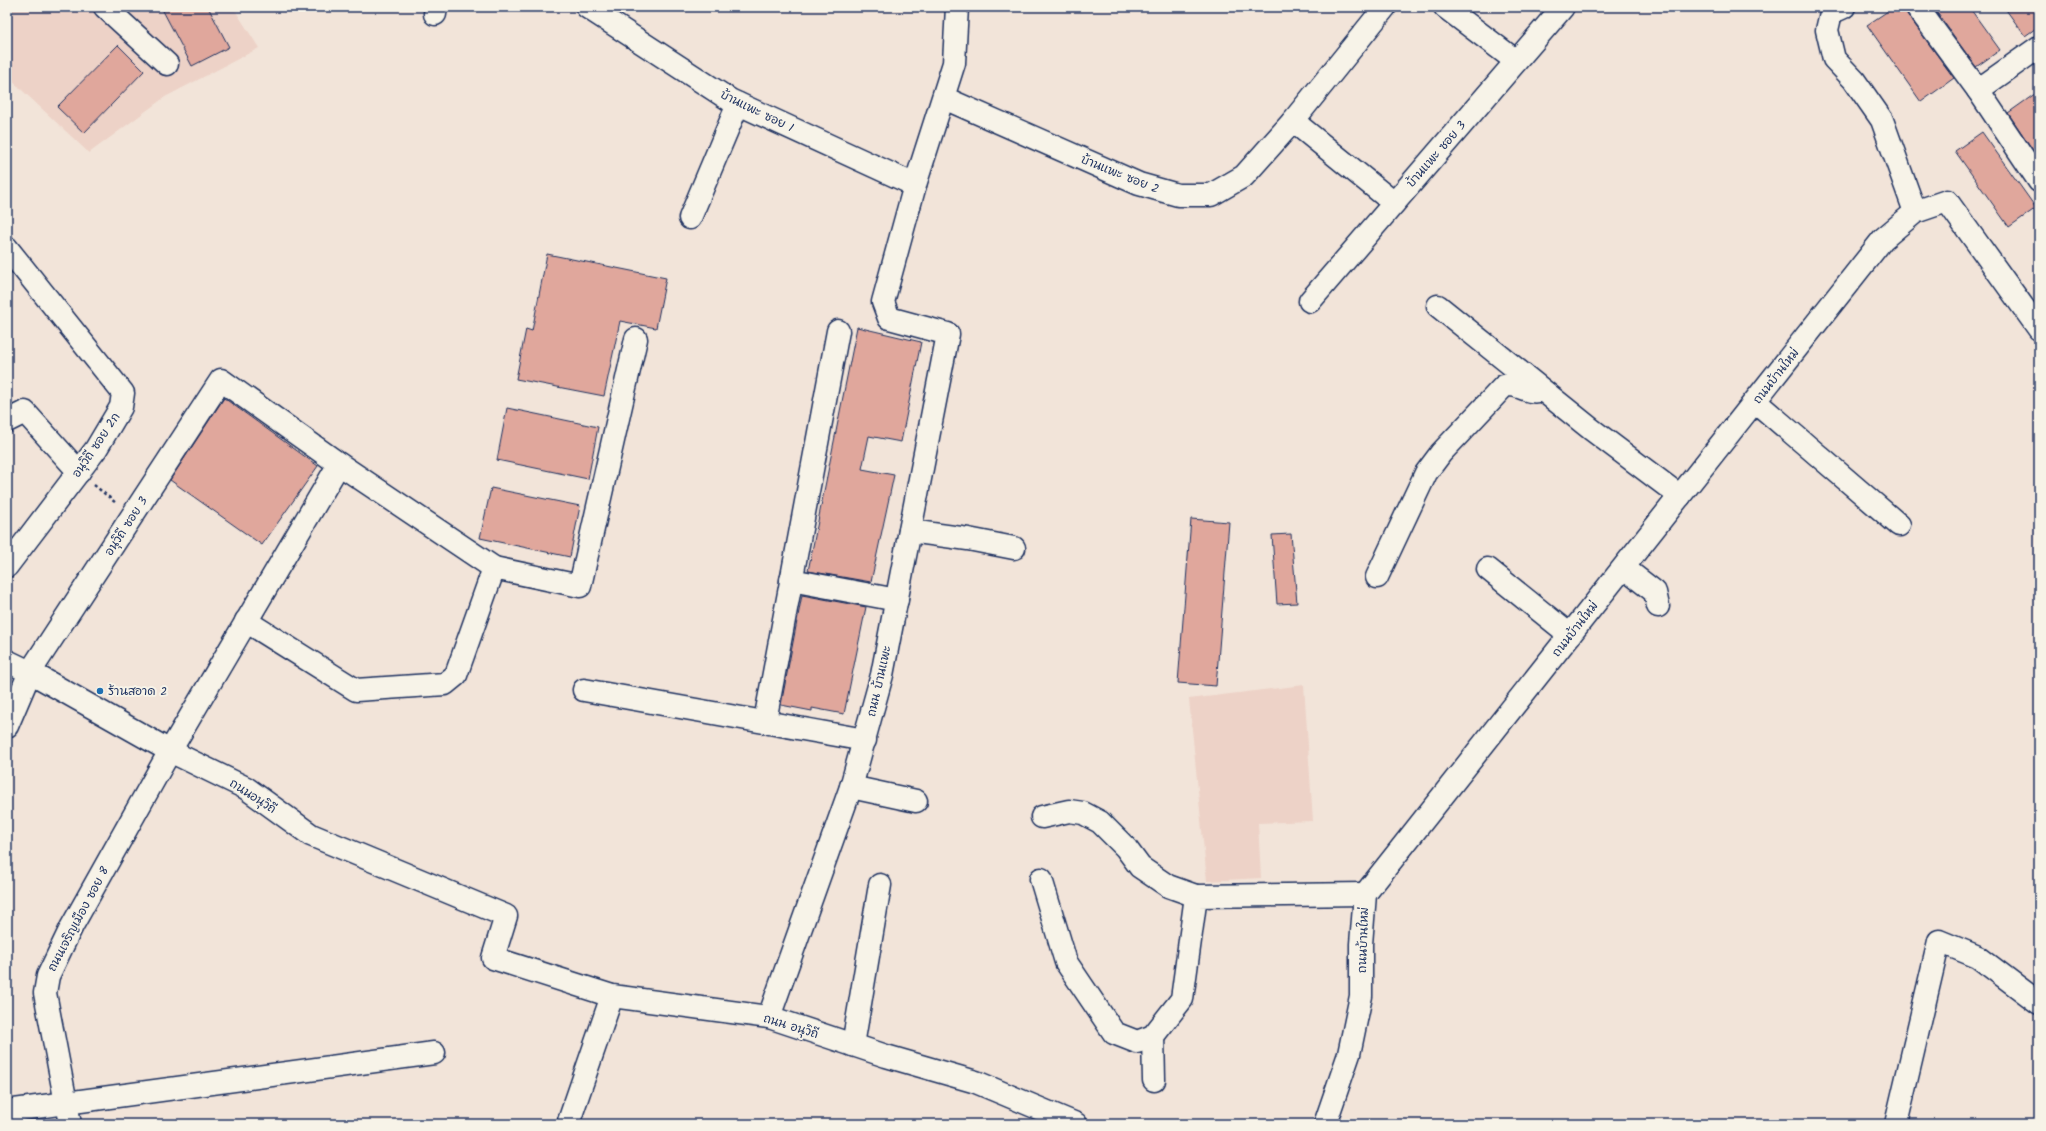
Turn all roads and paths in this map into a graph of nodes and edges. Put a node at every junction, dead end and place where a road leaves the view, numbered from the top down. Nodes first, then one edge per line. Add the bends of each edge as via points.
1 (105, 7) edge
2 (957, 7) edge
3 (1385, 7) edge
4 (1445, 7) edge
5 (1563, 7) edge
6 (1844, 7) edge
7 (1917, 7) edge
8 (588, 8) edge
9 (2039, 47) edge
10 (1516, 61) junction
11 (167, 64) dead end
12 (1978, 90) junction
13 (944, 98) junction
14 (738, 104) junction
15 (1293, 121) junction
16 (2039, 181) edge
17 (915, 185) junction
18 (1394, 203) junction
19 (1915, 212) junction
20 (690, 218) dead end
21 (7, 248) edge
22 (1310, 301) dead end
23 (1438, 306) dead end
24 (2039, 329) edge
25 (838, 331) dead end
26 (636, 340) dead end
27 (1542, 390) junction
28 (1756, 402) junction
29 (7, 421) edge
30 (339, 464) junction
31 (79, 472) junction
32 (1680, 496) junction
33 (132, 517) junction
34 (1899, 525) dead end
35 (910, 531) junction
36 (1014, 548) dead end
37 (7, 566) edge
38 (494, 568) junction
39 (1624, 568) junction
40 (1488, 569) dead end
41 (1377, 577) dead end
42 (792, 580) junction
43 (897, 600) junction
44 (1658, 606) dead end
45 (246, 621) junction
46 (1570, 635) junction
47 (7, 662) edge
48 (30, 672) junction
49 (584, 690) dead end
50 (765, 721) junction
51 (7, 726) edge
52 (865, 740) junction
53 (170, 751) junction
54 (851, 787) junction
55 (916, 801) dead end
56 (1042, 817) dead end
57 (1041, 879) dead end
58 (880, 885) dead end
59 (1365, 894) junction
60 (1196, 896) junction
61 (506, 916) joint
62 (612, 996) junction
63 (2039, 1003) edge
64 (769, 1017) junction
65 (1153, 1036) junction
66 (853, 1045) junction
67 (434, 1053) dead end
68 (1154, 1080) dead end
69 (7, 1111) edge
70 (68, 1114) edge
71 (1073, 1123) edge
72 (568, 1124) edge
73 (1326, 1124) edge
74 (1896, 1124) edge

1 - 11 street
2 - 13 street via 954,63
3 - 15 street, บ้านแพะ ซอย 2
4 - 10 street
5 - 10 street, บ้านแพะ ซอย 3
6 - 19 street via 1832,13 1827,30 1834,59 1854,80 1882,120
7 - 12 street
8 - 14 street, บ้านแพะ ซอย 1
9 - 12 street
10 - 18 street, บ้านแพะ ซอย 3
12 - 16 street
13 - 15 street, บ้านแพะ ซอย 2 via 1139,184 1178,195 1212,195 1244,176
13 - 17 street
14 - 17 street, บ้านแพะ ซอย 1
14 - 20 street
15 - 18 street
17 - 35 street, ถนน บ้านแพะ via 882,302 889,318 948,334
18 - 22 street, บ้านแพะ ซอย 3
19 - 24 street, ถนนบ้านใหม่ via 1947,202
19 - 28 street, ถนนบ้านใหม่ via 1883,239
21 - 31 street, อนุวิถี ซอย 2ก via 123,393 122,407
23 - 27 street
25 - 42 street
26 - 38 street via 580,586
27 - 32 street
27 - 41 street via 1536,393 1515,386 1504,386 1441,452 1421,481
28 - 32 street, ถนนบ้านใหม่
28 - 34 street
29 - 31 street via 25,412
30 - 33 street, อนุวิถี ซอย 3 via 221,380
30 - 38 street
30 - 45 street, ถนนเจริญเมือง ซอย 8
31 - 33 path
31 - 37 street, อนุวิถี ซอย 2ก
32 - 39 street, ถนนบ้านใหม่
33 - 48 street, อนุวิถี ซอย 3
35 - 36 street
35 - 43 street, ถนน บ้านแพะ
38 - 45 street via 456,675 445,684 356,690
39 - 44 street via 1655,592
39 - 46 street, ถนนบ้านใหม่
40 - 46 street
42 - 43 street
42 - 50 street
43 - 52 street, ถนน บ้านแพะ via 882,675
45 - 53 street, ถนนเจริญเมือง ซอย 8
46 - 59 street, ถนนบ้านใหม่
47 - 48 street, ถนนอนุวิถี
48 - 51 street, อนุวิถี ซอย 3
48 - 53 street, ถนนอนุวิถี
49 - 50 street
50 - 52 street
52 - 54 street, ถนน บ้านแพะ
53 - 61 street, ถนนอนุวิถี via 246,788 310,835
53 - 70 street, ถนนเจริญเมือง ซอย 8 via 72,926 48,976 45,993
54 - 55 street
54 - 64 street, ถนน บ้านแพะ
56 - 60 street via 1069,811 1083,813 1100,822 1126,848 1140,867 1168,886
57 - 65 street via 1066,962 1114,1033 1137,1042
58 - 66 street
59 - 60 street
59 - 73 street, ถนนบ้านใหม่ via 1361,944 1361,996 1349,1054
60 - 65 street via 1182,999
61 - 62 street, ถนน อนุวิถี via 493,958
62 - 64 street, ถนน อนุวิถี
62 - 72 street
63 - 74 street via 1978,957 1939,941
64 - 66 street, ถนน อนุวิถี
65 - 68 street
66 - 71 street, ถนน อนุวิถี via 976,1082
67 - 70 street via 172,1087
69 - 70 street

